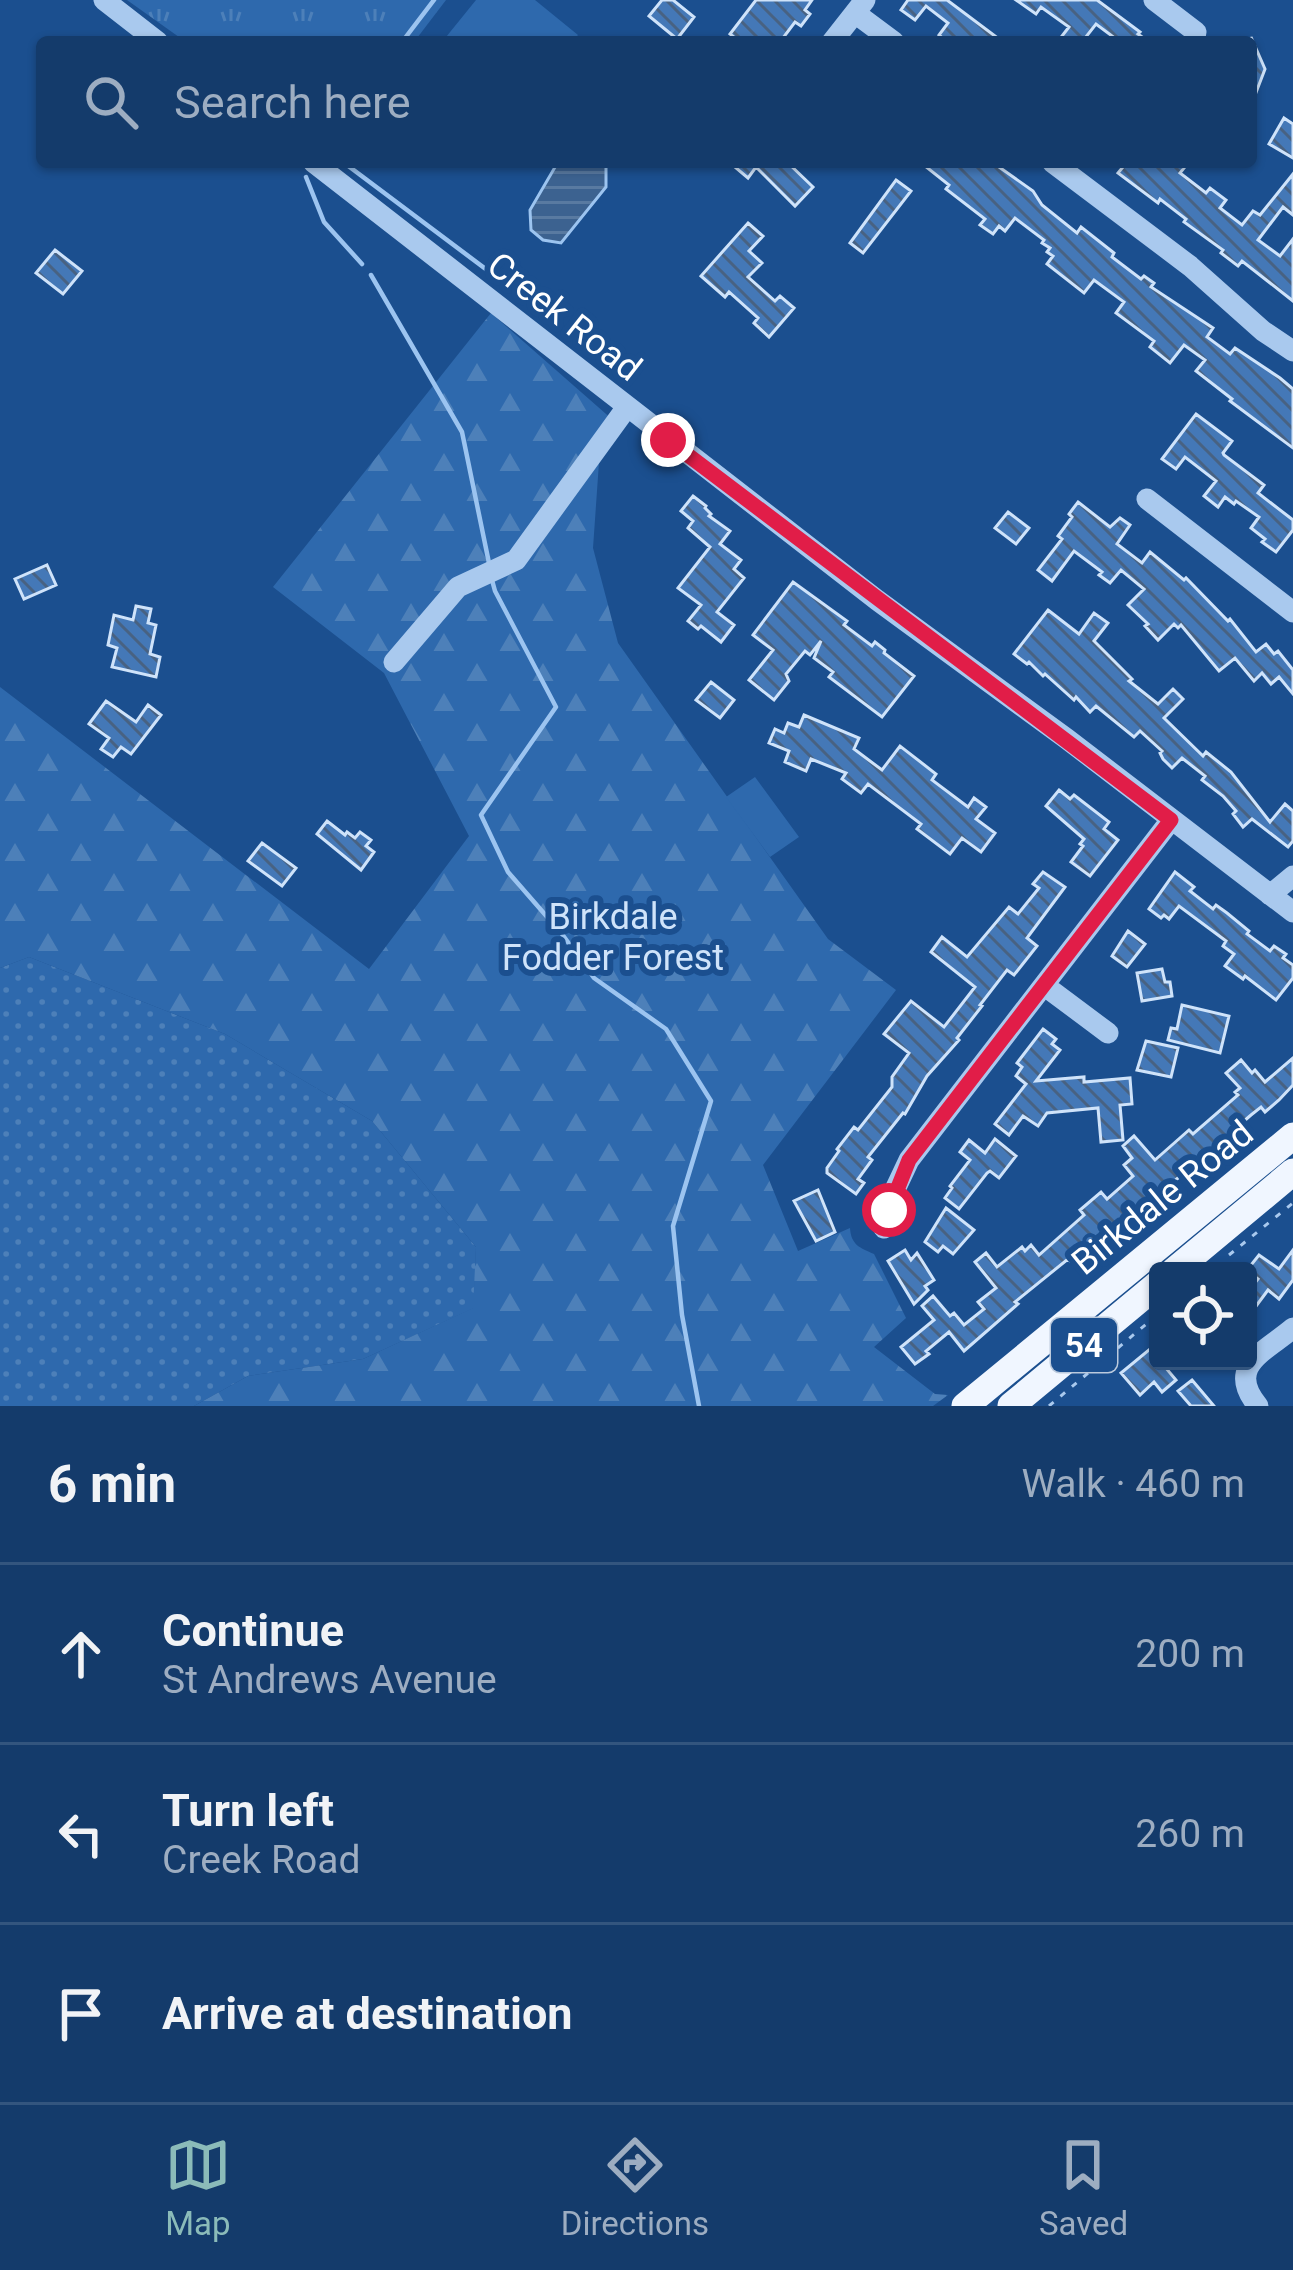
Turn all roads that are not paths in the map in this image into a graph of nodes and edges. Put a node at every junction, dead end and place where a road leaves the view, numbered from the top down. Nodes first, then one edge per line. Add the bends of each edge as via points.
1 (104, 0) edge
2 (1154, 0) edge
3 (860, 6) edge
4 (1196, 32) dead end
5 (150, 36) edge
6 (837, 36) edge
7 (888, 36) edge
8 (321, 168) edge
9 (1060, 168) edge
10 (1293, 351) edge
11 (627, 407) junction
12 (1148, 499) dead end
13 (1293, 612) edge
14 (394, 662) dead end
15 (1171, 820) junction
16 (1293, 876) edge
17 (1270, 895) junction
18 (1293, 912) edge
19 (1045, 986) junction
20 (1108, 1033) dead end
21 (1293, 1136) edge
22 (1293, 1172) edge
23 (884, 1228) dead end
24 (1185, 1262) edge
25 (1149, 1291) edge
26 (1293, 1328) edge
27 (1256, 1404) edge
28 (965, 1406) edge
29 (1011, 1406) edge

1 - 5 street
2 - 4 street
3 - 6 street
3 - 7 street
8 - 11 street, Creek Road
9 - 10 street
11 - 14 street via 516,560 458,587
11 - 15 street, Creek Road
12 - 13 street
15 - 17 street, Creek Road
15 - 19 street
16 - 17 street
17 - 18 street, Creek Road
19 - 20 street
19 - 23 street via 909,1160
21 - 28 main road, Birkdale Road / 54
22 - 24 main road, Birkdale Road
25 - 29 main road, Birkdale Road / 54
26 - 27 street via 1248,1365 1246,1388

